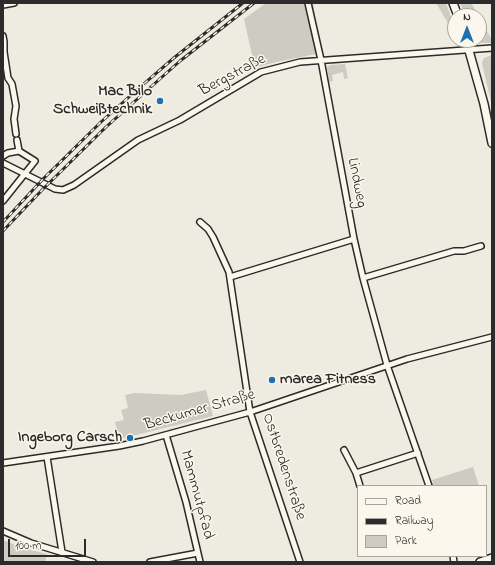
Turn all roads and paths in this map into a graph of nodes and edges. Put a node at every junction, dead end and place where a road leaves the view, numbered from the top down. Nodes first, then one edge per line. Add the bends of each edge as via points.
1 (14, 3) edge
2 (308, 3) edge
3 (3, 5) edge
4 (3, 36) edge
5 (492, 48) edge
6 (469, 50) junction
7 (321, 60) junction
8 (16, 134) dead end
9 (18, 140) dead end
10 (492, 143) edge
11 (19, 151) junction
12 (3, 156) edge
13 (3, 163) edge
14 (25, 174) junction
15 (3, 201) edge
16 (200, 222) dead end
17 (354, 240) junction
18 (481, 246) dead end
19 (230, 277) junction
20 (363, 278) junction
21 (492, 337) edge
22 (387, 365) junction
23 (250, 412) junction
24 (166, 435) junction
25 (344, 450) dead end
26 (418, 453) junction
27 (47, 457) junction
28 (3, 463) edge
29 (356, 474) junction
30 (360, 485) edge
31 (429, 485) edge
32 (3, 531) edge
33 (62, 552) junction
34 (198, 553) junction
35 (492, 558) edge
36 (93, 562) edge
37 (150, 562) edge
38 (200, 562) edge
39 (300, 562) edge
40 (480, 562) edge

1 - 3 street
2 - 7 street, Lindweg
4 - 8 street via 8,78 12,84 16,106
5 - 6 street, Bergstraße
6 - 7 street, Bergstraße
6 - 10 main road
7 - 14 street, Bergstraße via 295,63 261,72 180,120 138,140 72,187 55,189
7 - 17 street, Lindweg
9 - 11 street
11 - 12 street
11 - 14 street via 35,161
13 - 14 street, Bergstraße
14 - 15 street
16 - 19 street, Ostbredenstraße via 213,237
17 - 19 street
17 - 20 street, Lindweg
18 - 20 street via 454,251
19 - 23 street, Ostbredenstraße
20 - 22 street, Lindweg
21 - 22 street, Beckumer Straße
22 - 23 street, Beckumer Straße
22 - 26 street, Lindweg
23 - 24 street, Beckumer Straße
23 - 39 street, Ostbredenstraße
24 - 27 street, Beckumer Straße via 119,446
24 - 34 street, Mammutpfad
25 - 29 street
26 - 29 street
26 - 31 street, Lindweg
27 - 28 street, Beckumer Straße
27 - 33 street
29 - 30 street
32 - 33 street
33 - 36 street
34 - 37 street
34 - 38 street, Mammutpfad
35 - 40 main road

